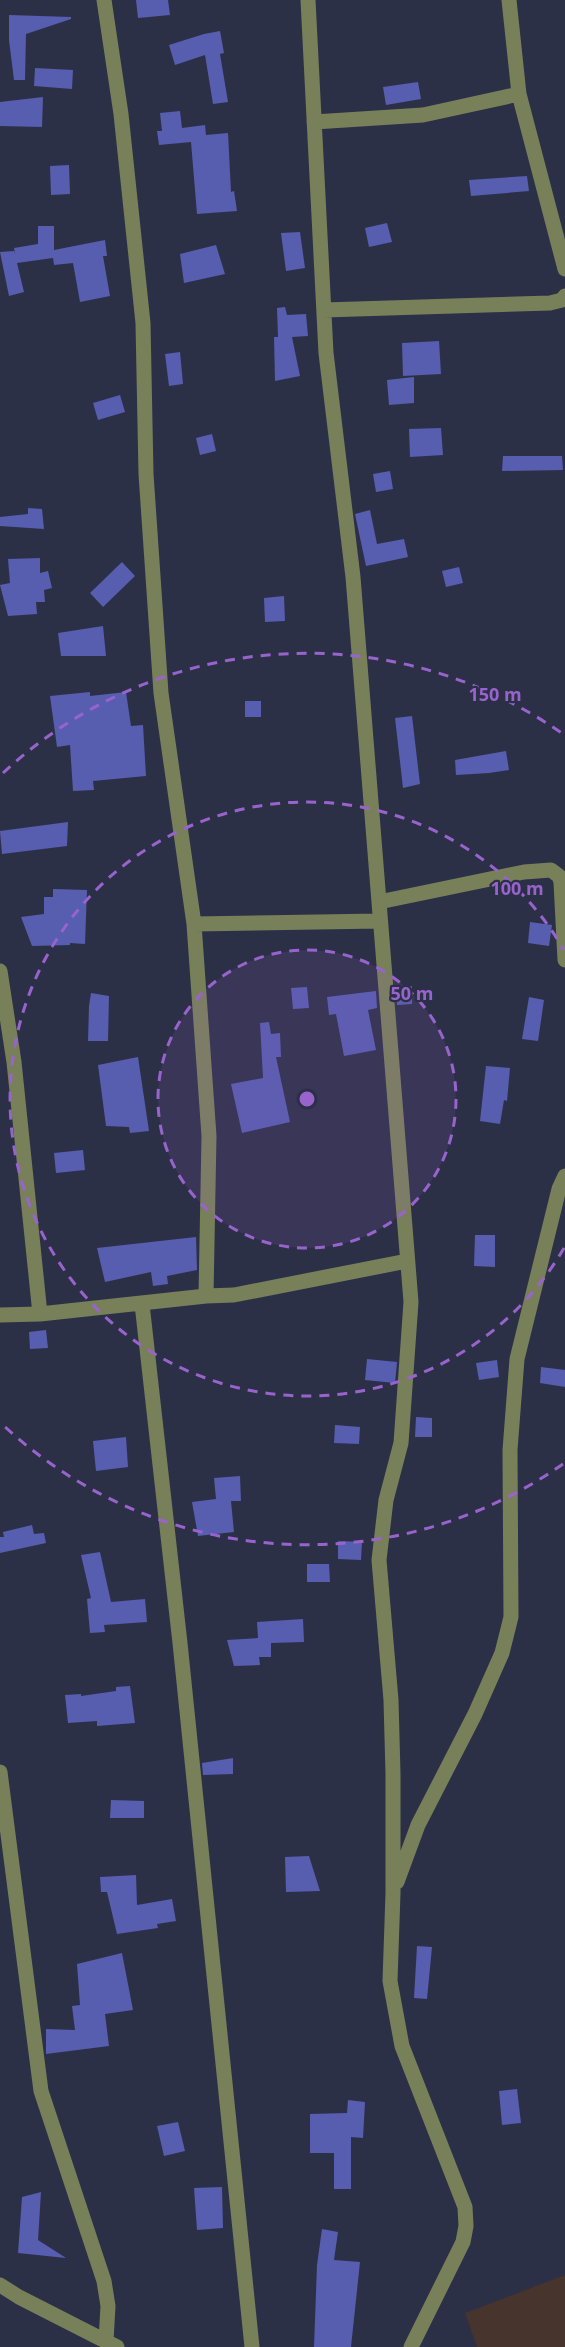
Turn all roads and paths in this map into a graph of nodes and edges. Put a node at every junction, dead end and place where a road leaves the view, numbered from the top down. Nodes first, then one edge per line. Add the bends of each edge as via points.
1 (104, 0) edge
2 (308, 0) edge
3 (509, 0) edge
4 (519, 94) junction
5 (314, 122) junction
6 (565, 269) edge
7 (565, 296) edge
8 (324, 310) junction
9 (379, 902) junction
10 (380, 921) junction
11 (194, 924) junction
12 (565, 960) edge
13 (0, 971) edge
14 (565, 1176) edge
15 (407, 1261) junction
16 (206, 1296) junction
17 (142, 1304) junction
18 (40, 1314) junction
19 (0, 1315) edge
20 (0, 1773) edge
21 (393, 1893) junction
22 (0, 2285) edge
23 (112, 2344) edge
24 (252, 2347) edge
25 (411, 2347) edge

1 - 11 street via 121,114 142,323 146,474 161,693
2 - 5 street
3 - 4 street
4 - 5 street via 423,115
4 - 6 street
5 - 8 street
7 - 8 street via 550,303
8 - 9 street via 353,577
9 - 10 street
9 - 12 street via 551,870 561,882
10 - 11 street
10 - 15 street
11 - 16 street via 209,1136
13 - 18 street via 14,1062
14 - 21 street via 517,1359 510,1450 511,1617 502,1653 418,1825
15 - 16 street via 234,1295
15 - 21 street via 411,1302 401,1443 386,1500 380,1560 391,1701
16 - 17 street
17 - 18 street
17 - 24 street
18 - 19 street
20 - 23 street via 41,2091 104,2281
21 - 25 street via 390,1981 402,2046 465,2207 466,2226 463,2242
22 - 23 street

